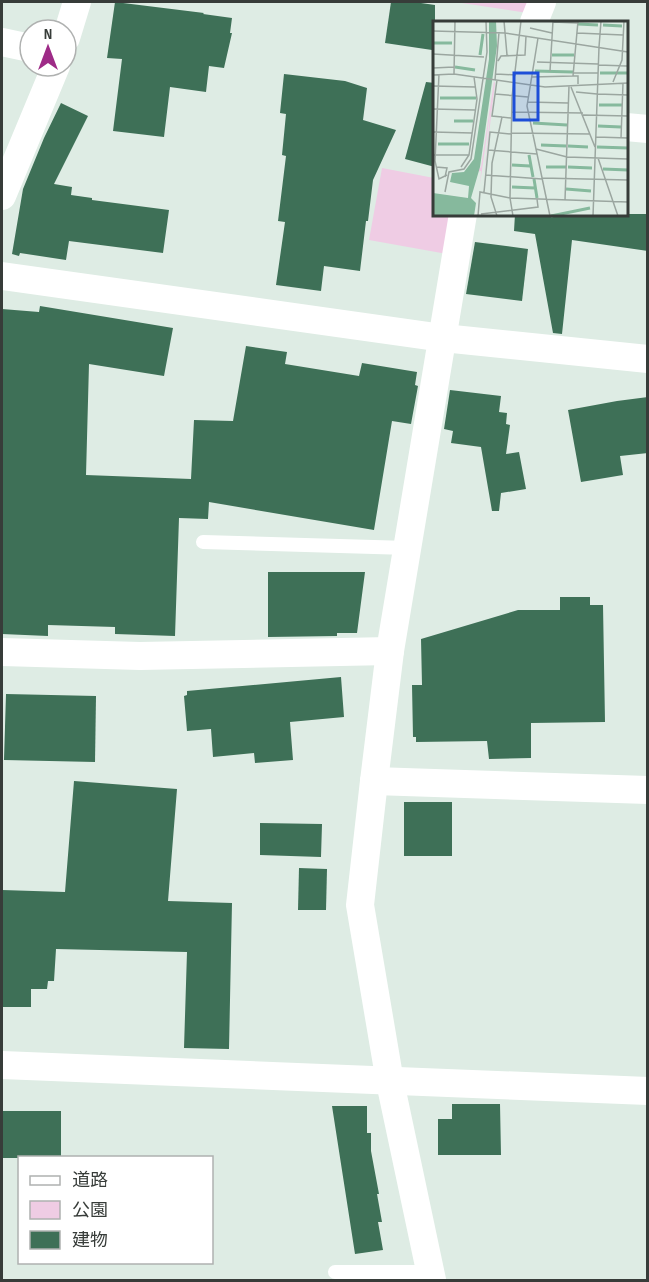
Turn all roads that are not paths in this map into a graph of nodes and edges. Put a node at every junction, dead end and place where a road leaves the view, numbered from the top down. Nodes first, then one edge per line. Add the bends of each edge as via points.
1 (78, 2) edge
2 (542, 2) edge
3 (73, 18) edge
4 (534, 21) edge
5 (2, 42) edge
6 (18, 45) edge
7 (51, 78) edge
8 (628, 127) edge
9 (648, 129) edge
10 (2, 196) edge
11 (463, 216) edge
12 (2, 276) edge
13 (443, 338) junction
14 (648, 359) edge
15 (203, 542) dead end
16 (408, 548) junction
17 (390, 651) junction
18 (2, 652) edge
19 (374, 781) junction
20 (648, 790) edge
21 (2, 1065) edge
22 (390, 1082) junction
23 (648, 1091) edge
24 (335, 1272) dead end
25 (431, 1276) edge

1 - 3 street
2 - 4 street
5 - 6 street
7 - 10 street
8 - 9 street
11 - 13 street
12 - 13 street
13 - 14 street
13 - 16 street
15 - 16 lane
16 - 17 street
17 - 18 street via 140,656
17 - 19 street
19 - 20 street
19 - 22 street via 360,905
21 - 22 street
22 - 23 street
22 - 25 street
24 - 25 lane

